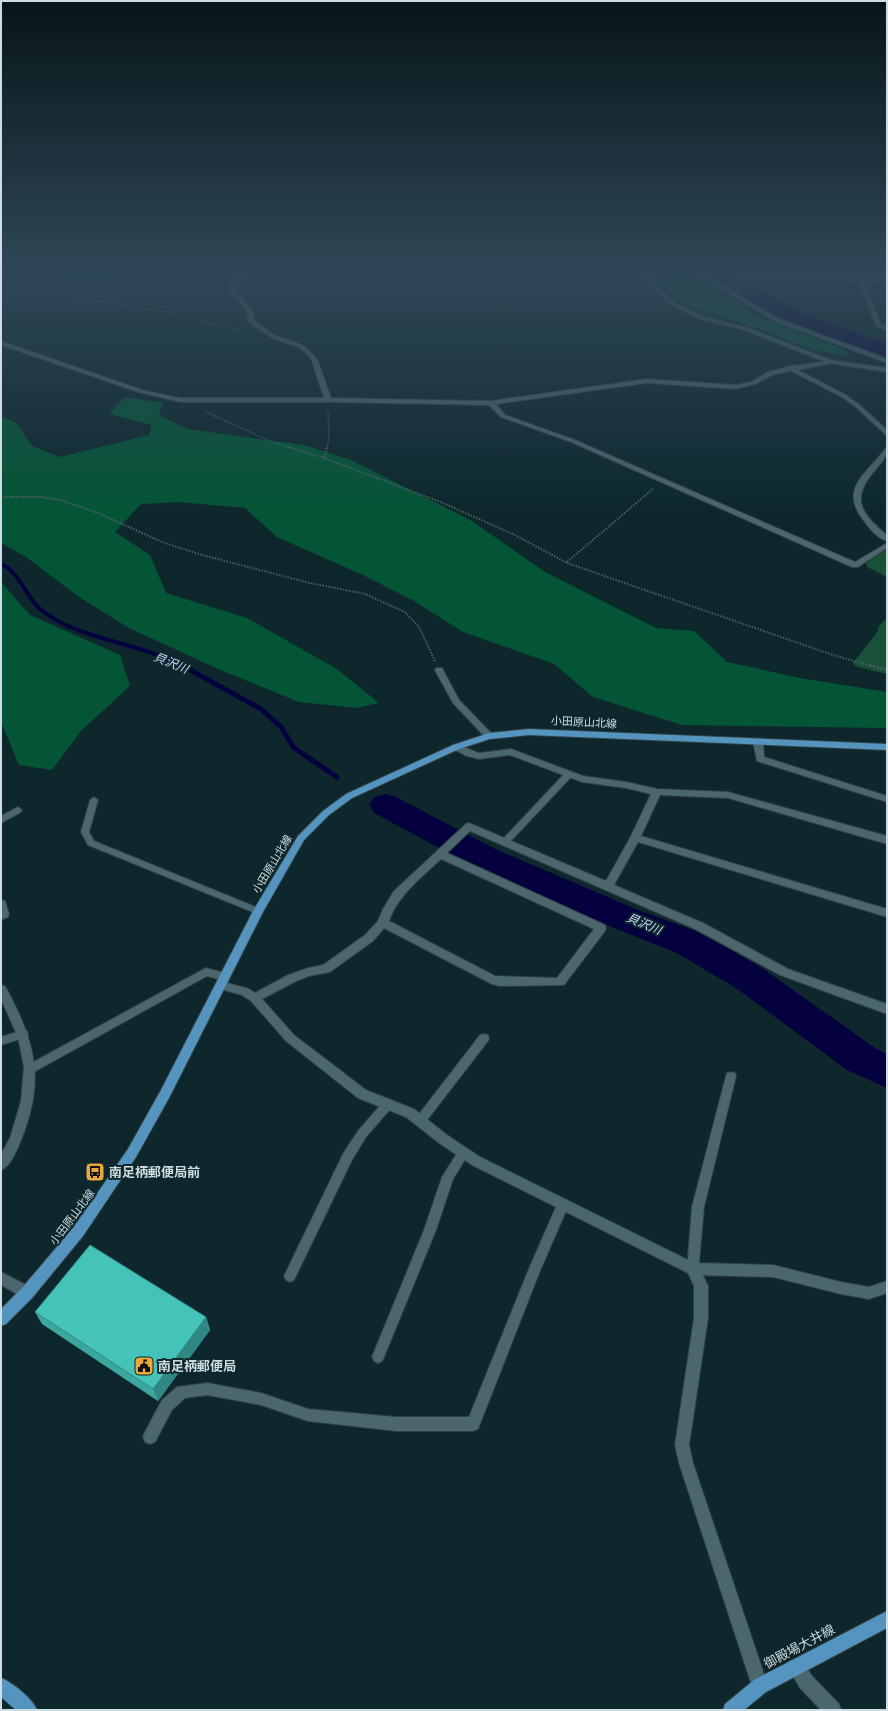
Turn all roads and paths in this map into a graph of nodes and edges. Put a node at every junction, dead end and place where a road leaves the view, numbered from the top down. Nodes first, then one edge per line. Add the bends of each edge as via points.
1 (32, 354) edge
2 (310, 354) edge
3 (809, 354) edge
4 (868, 354) edge
5 (887, 361) edge
6 (830, 362) junction
7 (790, 368) junction
8 (887, 370) edge
9 (180, 400) junction
10 (328, 400) junction
11 (491, 403) junction
12 (887, 434) edge
13 (887, 450) edge
14 (324, 458) junction
15 (664, 480) junction
16 (1, 497) edge
17 (887, 539) edge
18 (887, 544) edge
19 (566, 563) junction
20 (439, 670) joint
21 (887, 670) edge
22 (489, 736) junction
23 (758, 742) junction
24 (456, 747) junction
25 (887, 747) edge
26 (569, 774) junction
27 (657, 792) junction
28 (887, 799) edge
29 (94, 800) dead end
30 (18, 810) dead end
31 (1, 820) edge
32 (635, 838) junction
33 (887, 840) edge
34 (505, 842) junction
35 (440, 854) junction
36 (608, 886) junction
37 (1, 904) edge
38 (258, 911) junction
39 (887, 913) edge
40 (1, 916) edge
41 (383, 923) junction
42 (223, 981) junction
43 (1, 989) edge
44 (256, 998) junction
45 (887, 1009) edge
46 (23, 1034) junction
47 (484, 1038) dead end
48 (1, 1041) edge
49 (30, 1069) junction
50 (731, 1076) dead end
51 (388, 1104) junction
52 (420, 1121) junction
53 (463, 1152) junction
54 (1, 1164) edge
55 (563, 1204) junction
56 (693, 1269) junction
57 (290, 1276) dead end
58 (1, 1278) edge
59 (887, 1287) edge
60 (27, 1293) junction
61 (1, 1319) edge
62 (378, 1356) dead end
63 (150, 1437) dead end
64 (887, 1619) edge
65 (796, 1667) junction
66 (1, 1686) edge
67 (760, 1686) junction
68 (29, 1710) edge
69 (731, 1710) edge
70 (833, 1710) edge

1 - 9 street via 140,391
2 - 10 street via 315,360
3 - 6 street
4 - 5 street
6 - 7 street
6 - 8 street
7 - 11 street via 736,387 647,381
7 - 12 street via 844,396
9 - 10 street
9 - 14 path via 272,442
10 - 11 street
10 - 14 path via 329,439
11 - 15 street via 503,416 573,441
13 - 17 street via 860,484 857,493 858,505 865,520
14 - 19 path via 443,503 515,535
15 - 18 street via 855,565
15 - 19 path
16 - 20 path via 60,500 162,542 202,555 288,578 365,594 405,612 419,627
19 - 21 path
20 - 22 lane via 456,701
22 - 23 main road, 小田原山北線 via 529,732
22 - 24 main road, 小田原山北線
23 - 25 main road, 小田原山北線
23 - 28 street via 760,759
24 - 26 street via 479,756 511,752
24 - 38 main road, 小田原山北線 via 349,796 326,813 294,849
26 - 27 street via 582,779 626,784
26 - 34 lane
27 - 32 street
27 - 33 street via 728,795
29 - 38 lane via 85,832 91,843
30 - 31 lane
32 - 36 street
32 - 39 street
34 - 35 street via 469,826
34 - 36 street
35 - 41 street via 398,894
35 - 41 street via 601,928 560,982 500,982
36 - 45 street via 699,926 784,972
37 - 40 street via 4,914
38 - 42 main road, 小田原山北線
41 - 44 street via 334,965 292,978
42 - 44 street
42 - 49 lane via 206,972
42 - 60 main road, 小田原山北線 via 132,1153 78,1232
43 - 46 street via 19,1021
44 - 51 street via 270,1018 290,1038 362,1094
46 - 48 lane
46 - 49 street
47 - 52 lane
49 - 54 street via 26,1106 13,1149
50 - 56 lane via 698,1207
51 - 52 street via 410,1113
51 - 57 lane via 362,1134 348,1156
52 - 53 street
53 - 55 street
53 - 62 lane via 448,1177 430,1230
55 - 56 street
55 - 63 lane via 473,1424 396,1424 308,1415 260,1399 207,1389 182,1392 168,1405
56 - 59 lane via 773,1271 869,1293
56 - 67 street via 701,1286 701,1318 682,1445
58 - 60 street
60 - 61 main road, 小田原山北線
64 - 65 main road, 御殿場大井線
65 - 67 main road, 御殿場大井線
65 - 70 street via 806,1682
66 - 68 main road
67 - 69 main road, 御殿場大井線

